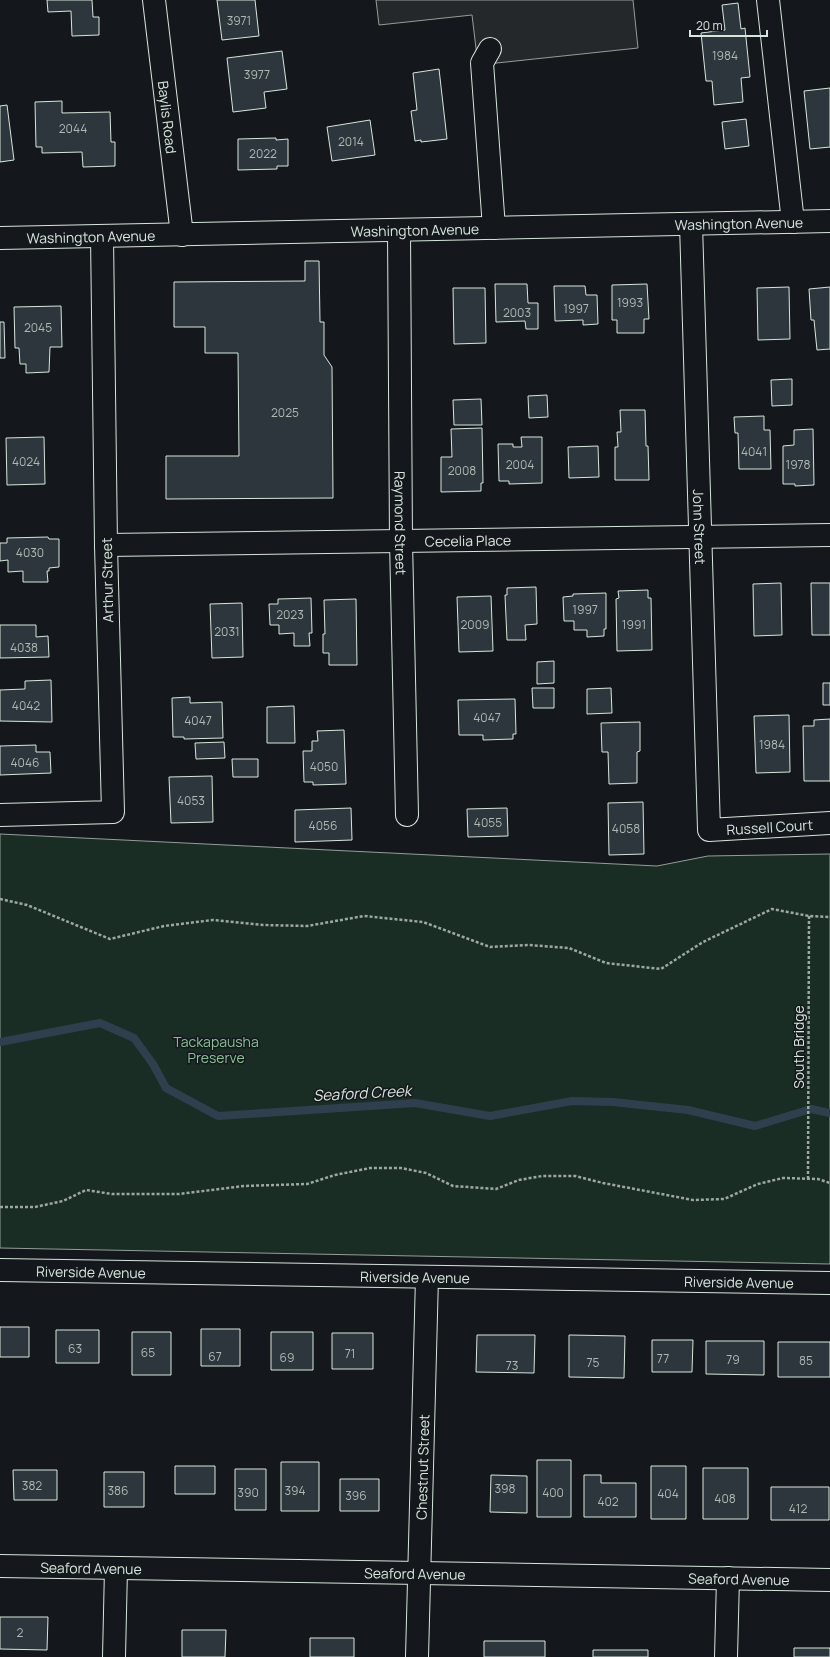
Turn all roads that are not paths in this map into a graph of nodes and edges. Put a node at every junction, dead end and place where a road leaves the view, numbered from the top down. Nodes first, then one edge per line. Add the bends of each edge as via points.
1 (154, 0) edge
2 (768, 0) edge
3 (490, 50) dead end
4 (830, 221) edge
5 (793, 222) junction
6 (691, 224) junction
7 (494, 228) junction
8 (399, 230) junction
9 (182, 235) junction
10 (102, 236) junction
11 (0, 238) edge
12 (830, 535) edge
13 (699, 537) junction
14 (401, 541) junction
15 (106, 545) junction
16 (0, 815) edge
17 (407, 815) dead end
18 (830, 823) edge
19 (709, 830) joint
20 (0, 1270) edge
21 (427, 1277) junction
22 (830, 1283) edge
23 (0, 1566) edge
24 (116, 1568) junction
25 (419, 1573) junction
26 (728, 1578) junction
27 (830, 1580) edge
28 (114, 1657) edge
29 (418, 1657) edge
30 (726, 1657) edge

1 - 9 street, Baylis Road
2 - 5 street
3 - 7 street via 482,63
4 - 5 street, Washington Avenue
5 - 6 street, Washington Avenue
6 - 7 street, Washington Avenue
6 - 13 street, John Street
7 - 8 street, Washington Avenue
8 - 9 street, Washington Avenue
8 - 14 street, Raymond Street
9 - 10 street, Washington Avenue
10 - 11 street, Washington Avenue
10 - 15 street, Arthur Street
12 - 13 street, Cecelia Place
13 - 14 street, Cecelia Place
13 - 19 street, John Street
14 - 15 street, Cecelia Place
14 - 17 street, Raymond Street
15 - 16 street, Arthur Street via 113,812
18 - 19 street, Russell Court
20 - 21 street, Riverside Avenue
21 - 22 street, Riverside Avenue
21 - 25 street, Chestnut Street
23 - 24 street, Seaford Avenue
24 - 25 street, Seaford Avenue
24 - 28 street
25 - 26 street, Seaford Avenue
25 - 29 street, Chestnut Street
26 - 27 street, Seaford Avenue
26 - 30 street

